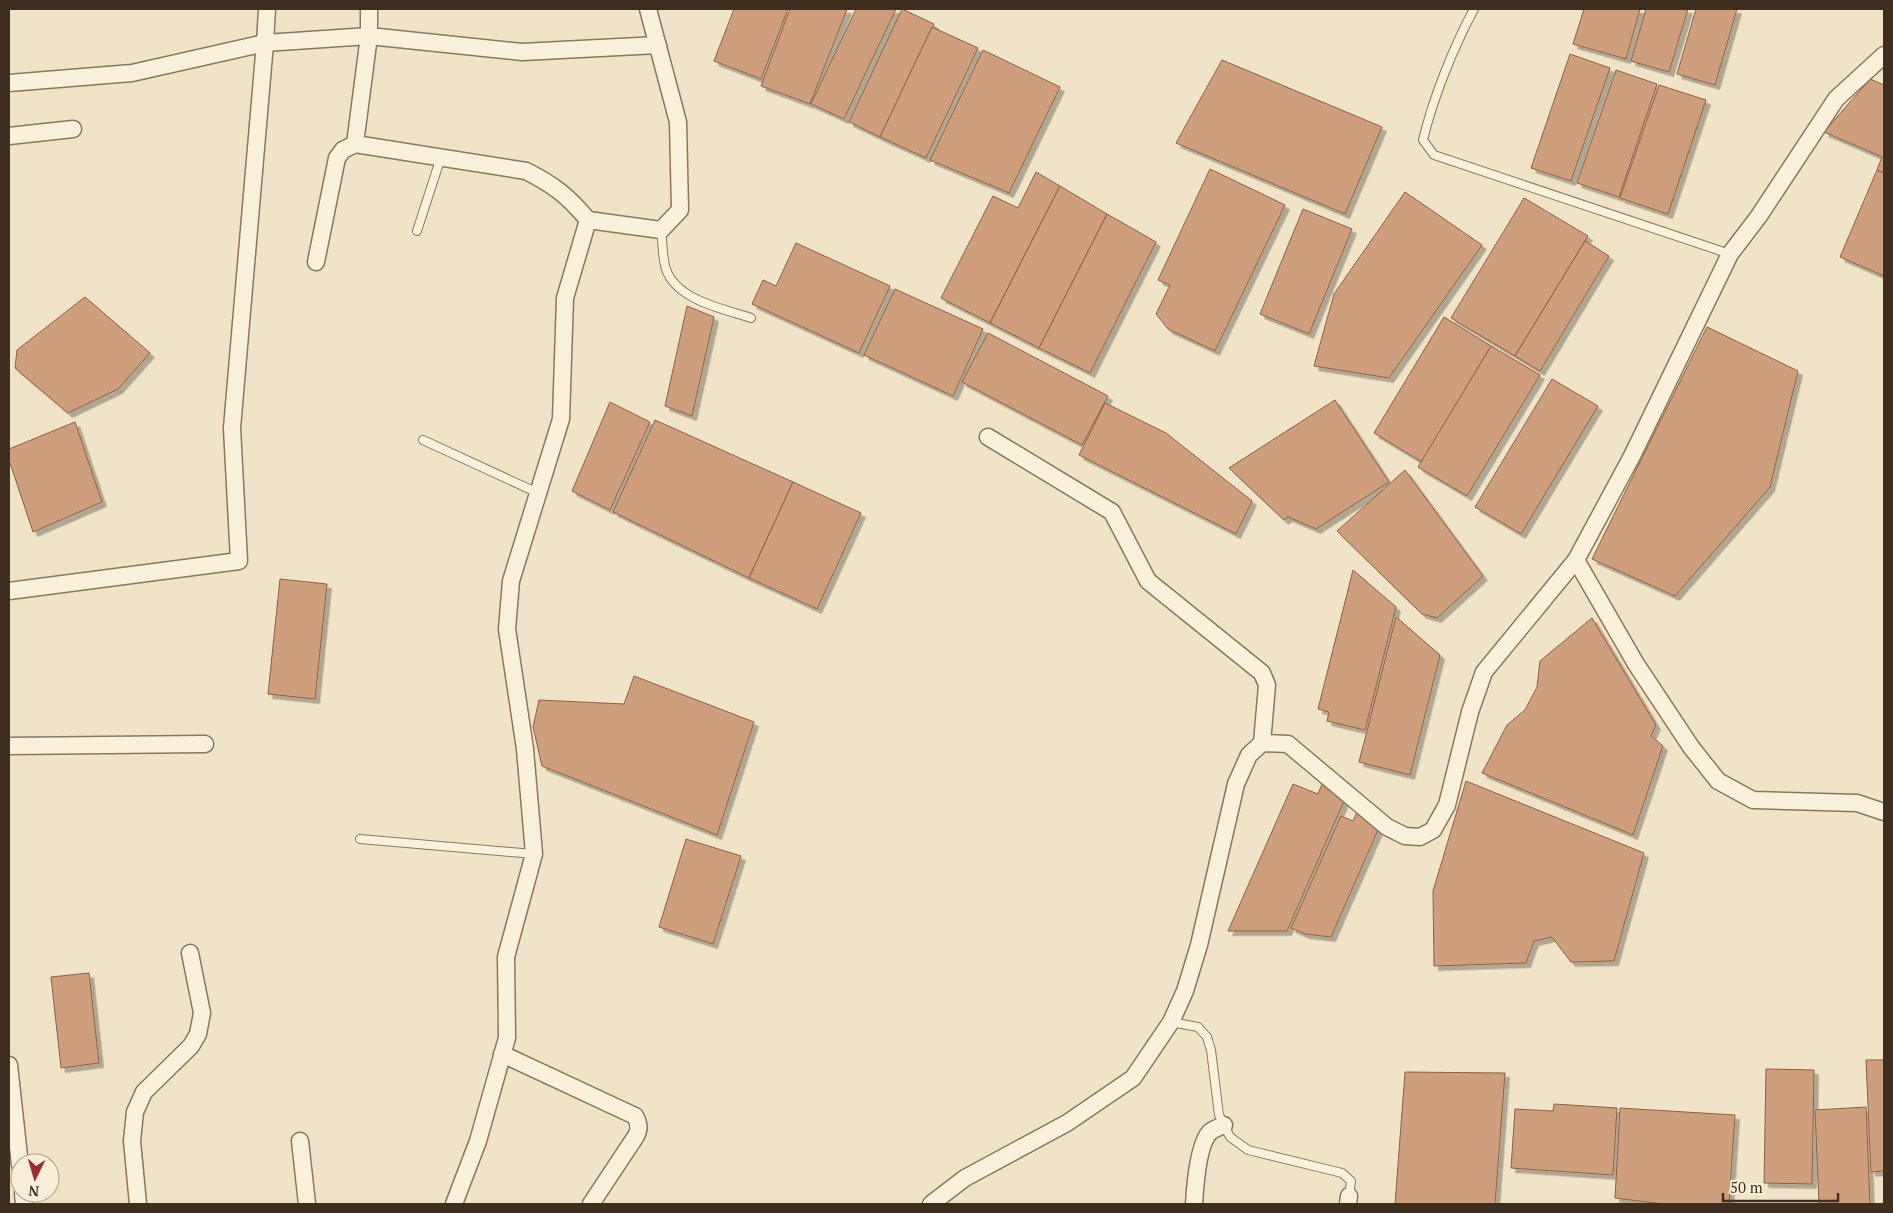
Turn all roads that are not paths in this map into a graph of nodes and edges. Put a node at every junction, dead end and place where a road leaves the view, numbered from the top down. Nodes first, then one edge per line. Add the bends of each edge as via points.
1 (267, 9) edge
2 (369, 9) edge
3 (648, 9) edge
4 (1474, 9) edge
5 (369, 36) junction
6 (265, 43) junction
7 (658, 45) junction
8 (1884, 55) edge
9 (9, 83) edge
10 (74, 129) dead end
11 (9, 136) edge
12 (355, 144) junction
13 (441, 157) junction
14 (588, 220) junction
15 (661, 230) junction
16 (417, 231) dead end
17 (1730, 254) junction
18 (316, 262) dead end
19 (751, 318) dead end
20 (988, 437) dead end
21 (423, 440) dead end
22 (538, 493) junction
23 (1576, 560) junction
24 (9, 591) edge
25 (1262, 743) junction
26 (205, 744) dead end
27 (9, 746) edge
28 (1884, 812) edge
29 (360, 838) dead end
30 (534, 854) junction
31 (190, 953) dead end
32 (1171, 1022) junction
33 (502, 1054) junction
34 (9, 1065) edge
35 (1224, 1125) junction
36 (300, 1141) dead end
37 (19, 1153) edge
38 (1348, 1200) edge
39 (138, 1204) edge
40 (307, 1204) edge
41 (454, 1204) edge
42 (591, 1204) edge
43 (931, 1204) edge
44 (1194, 1204) edge

1 - 6 street
2 - 5 street
3 - 7 street
4 - 17 lane via 1461,34 1428,122 1424,140 1434,155
5 - 6 street
5 - 7 street via 522,52
5 - 12 street
6 - 9 street via 132,73
6 - 24 street via 232,428 238,561
7 - 15 street via 678,122 680,210
8 - 17 street via 1836,99
10 - 11 street
12 - 13 street
12 - 18 street via 343,150 337,158
13 - 14 street via 526,171 550,183
13 - 16 lane
14 - 15 street
14 - 22 street via 565,298 561,419
15 - 19 lane via 666,268 680,289 692,297
17 - 23 street via 1632,456
20 - 25 street via 1112,512 1148,580 1262,673 1267,685
21 - 22 lane
22 - 30 street via 511,581 507,629 525,749
23 - 25 street via 1484,672 1470,712 1447,805 1433,830 1420,837 1405,836 1387,827 1288,744
23 - 28 street via 1636,664 1690,747 1718,781 1754,800 1858,803
25 - 32 street via 1249,755 1236,784 1199,945 1185,992
26 - 27 street
29 - 30 lane
30 - 33 street via 506,957 506,1038
31 - 39 street via 202,1013 198,1034 191,1046 144,1092 135,1112 132,1141
32 - 35 lane via 1198,1027 1207,1037 1219,1115
32 - 43 street via 1133,1078 1067,1123 965,1178
33 - 41 street via 478,1141
33 - 42 street via 635,1116 639,1127 636,1136
34 - 37 street
35 - 38 lane via 1230,1137 1248,1150 1342,1173 1351,1181
35 - 44 street via 1205,1139 1197,1170
36 - 40 street

